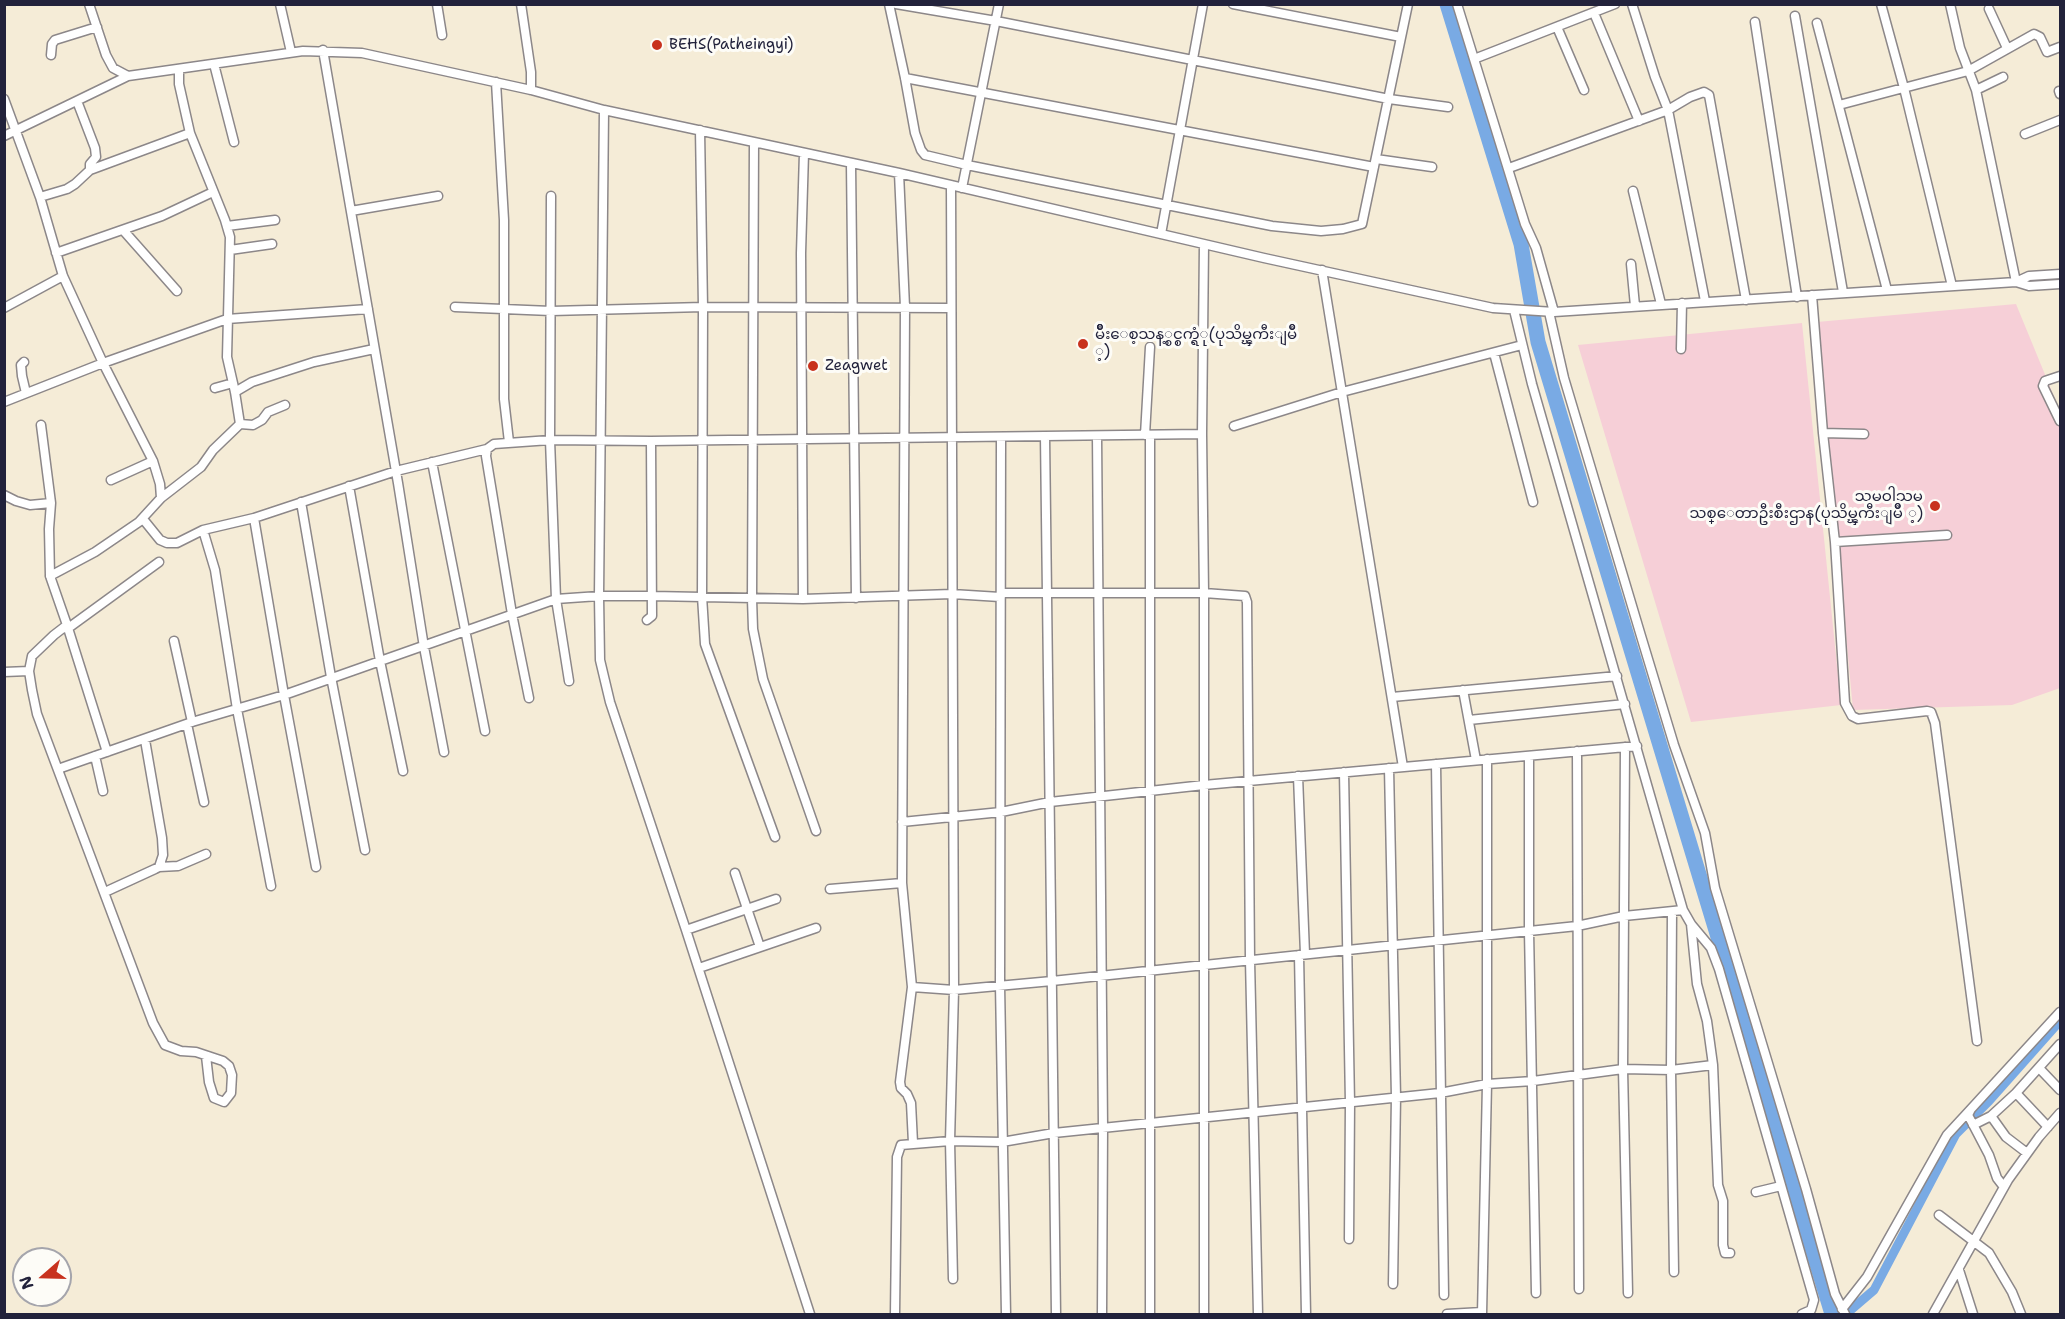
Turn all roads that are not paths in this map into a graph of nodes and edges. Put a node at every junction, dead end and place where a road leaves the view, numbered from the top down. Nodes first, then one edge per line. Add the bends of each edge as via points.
1 (89, 4) edge
2 (280, 4) edge
3 (437, 4) edge
4 (521, 4) edge
5 (889, 4) edge
6 (896, 4) edge
7 (999, 4) edge
8 (1203, 4) edge
9 (1233, 4) edge
10 (1408, 4) edge
11 (1457, 4) edge
12 (1615, 4) edge
13 (1632, 4) edge
14 (1881, 4) edge
15 (1950, 4) edge
16 (1989, 9) dead end
17 (1594, 13) junction
18 (1795, 16) dead end
19 (996, 21) junction
20 (1755, 22) dead end
21 (1817, 23) dead end
22 (97, 27) junction
23 (1557, 27) junction
24 (442, 35) dead end
25 (1401, 38) junction
26 (2061, 47) edge
27 (2007, 48) junction
28 (323, 50) junction
29 (291, 52) junction
30 (51, 55) dead end
31 (1474, 59) junction
32 (1192, 60) junction
33 (214, 64) junction
34 (179, 70) junction
35 (1968, 70) junction
36 (128, 76) junction
37 (2003, 77) dead end
38 (905, 78) junction
39 (496, 82) junction
40 (1904, 88) junction
41 (531, 90) junction
42 (1584, 90) dead end
43 (1976, 90) junction
44 (982, 92) junction
45 (4, 99) edge
46 (1389, 99) junction
47 (77, 101) junction
48 (1839, 105) junction
49 (1448, 107) dead end
50 (604, 110) junction
51 (1668, 110) junction
52 (2061, 120) edge
53 (1639, 121) junction
54 (16, 130) junction
55 (700, 130) junction
56 (1180, 130) junction
57 (190, 133) junction
58 (2025, 134) dead end
59 (4, 136) edge
60 (234, 142) dead end
61 (754, 142) junction
62 (804, 153) junction
63 (1375, 163) junction
64 (851, 164) junction
65 (1432, 167) dead end
66 (966, 168) junction
67 (1509, 168) junction
68 (90, 170) junction
69 (899, 173) junction
70 (951, 185) junction
71 (962, 185) junction
72 (1633, 191) dead end
73 (213, 192) junction
74 (551, 195) dead end
75 (438, 196) dead end
76 (40, 197) junction
77 (1167, 207) junction
78 (351, 211) junction
79 (275, 220) dead end
80 (227, 226) junction
81 (123, 230) junction
82 (1161, 234) junction
83 (272, 244) dead end
84 (1204, 244) junction
85 (230, 250) junction
86 (57, 254) junction
87 (1631, 264) dead end
88 (1322, 270) junction
89 (2061, 274) edge
90 (63, 276) junction
91 (2016, 282) junction
92 (2061, 284) edge
93 (1952, 286) junction
94 (1887, 290) junction
95 (177, 291) dead end
96 (1843, 292) junction
97 (1812, 296) junction
98 (1797, 297) junction
99 (1746, 300) junction
100 (1705, 301) junction
101 (1682, 303) junction
102 (1661, 304) junction
103 (1635, 306) junction
104 (703, 307) junction
105 (852, 307) junction
106 (905, 307) junction
107 (4, 308) edge
108 (455, 308) dead end
109 (504, 308) junction
110 (753, 308) junction
111 (802, 308) junction
112 (951, 308) junction
113 (368, 309) junction
114 (601, 309) junction
115 (1517, 310) junction
116 (551, 311) junction
117 (1548, 312) junction
118 (227, 319) junction
119 (1522, 345) junction
120 (1150, 347) dead end
121 (374, 349) junction
122 (1681, 349) dead end
123 (1494, 353) junction
124 (24, 362) dead end
125 (104, 363) junction
126 (2061, 376) edge
127 (215, 387) dead end
128 (234, 387) junction
129 (1342, 392) junction
130 (26, 393) junction
131 (4, 402) edge
132 (285, 405) dead end
133 (2061, 421) edge
134 (240, 424) junction
135 (41, 425) dead end
136 (1234, 426) dead end
137 (1823, 433) junction
138 (1202, 434) junction
139 (1864, 434) dead end
140 (1148, 435) junction
141 (1045, 436) junction
142 (1097, 436) junction
143 (1001, 437) junction
144 (803, 438) junction
145 (853, 438) junction
146 (905, 438) junction
147 (951, 438) junction
148 (702, 439) junction
149 (753, 439) junction
150 (550, 440) junction
151 (601, 440) junction
152 (651, 441) junction
153 (509, 442) junction
154 (487, 448) junction
155 (153, 461) junction
156 (432, 462) junction
157 (396, 471) junction
158 (111, 480) dead end
159 (349, 486) junction
160 (4, 495) edge
161 (161, 498) junction
162 (301, 502) junction
163 (1533, 502) dead end
164 (51, 503) junction
165 (254, 518) junction
166 (143, 519) junction
167 (203, 531) junction
168 (1947, 535) dead end
169 (1835, 542) junction
170 (159, 562) dead end
171 (50, 576) junction
172 (1047, 593) junction
173 (1098, 593) junction
174 (1204, 593) junction
175 (952, 594) junction
176 (1150, 594) junction
177 (599, 596) junction
178 (652, 596) junction
179 (702, 596) junction
180 (905, 596) junction
181 (856, 597) junction
182 (1000, 597) junction
183 (556, 599) junction
184 (752, 599) junction
185 (803, 599) junction
186 (512, 614) junction
187 (648, 620) dead end
188 (67, 627) junction
189 (465, 631) junction
190 (174, 640) dead end
191 (424, 646) junction
192 (380, 661) junction
193 (29, 671) junction
194 (4, 672) edge
195 (1617, 676) junction
196 (332, 677) junction
197 (569, 681) dead end
198 (1463, 690) junction
199 (284, 694) junction
200 (1392, 697) junction
201 (529, 698) dead end
202 (1625, 704) junction
203 (237, 709) junction
204 (1469, 720) junction
205 (189, 723) junction
206 (485, 731) dead end
207 (145, 740) junction
208 (1637, 746) junction
209 (1625, 747) junction
210 (107, 752) junction
211 (444, 752) dead end
212 (1576, 752) junction
213 (95, 756) junction
214 (1529, 756) junction
215 (1487, 759) junction
216 (1476, 760) junction
217 (1436, 764) junction
218 (1403, 767) junction
219 (1389, 768) junction
220 (58, 769) junction
221 (403, 771) dead end
222 (1344, 772) junction
223 (1298, 776) junction
224 (1250, 781) junction
225 (1204, 785) junction
226 (104, 791) dead end
227 (1150, 791) junction
228 (1100, 796) junction
229 (204, 802) dead end
230 (1050, 802) junction
231 (1001, 812) junction
232 (952, 815) junction
233 (902, 822) junction
234 (816, 831) dead end
235 (775, 837) dead end
236 (365, 850) dead end
237 (206, 854) dead end
238 (159, 867) junction
239 (316, 867) dead end
240 (735, 873) dead end
241 (902, 883) junction
242 (271, 886) dead end
243 (830, 889) dead end
244 (105, 892) junction
245 (776, 899) dead end
246 (747, 909) junction
247 (1683, 910) junction
248 (1672, 912) junction
249 (1624, 916) junction
250 (1691, 924) junction
251 (1577, 926) junction
252 (816, 928) dead end
253 (686, 930) junction
254 (1529, 931) junction
255 (1487, 935) junction
256 (1438, 940) junction
257 (1394, 945) junction
258 (759, 947) junction
259 (1346, 950) junction
260 (1302, 954) junction
261 (1250, 960) junction
262 (1204, 964) junction
263 (699, 968) junction
264 (1149, 970) junction
265 (1102, 975) junction
266 (1052, 981) junction
267 (1000, 985) junction
268 (912, 987) junction
269 (954, 990) junction
270 (2061, 1012) edge
271 (1977, 1041) dead end
272 (2061, 1044) edge
273 (206, 1056) junction
274 (1713, 1065) junction
275 (2039, 1068) junction
276 (1623, 1069) junction
277 (1671, 1070) junction
278 (1578, 1074) junction
279 (1533, 1081) junction
280 (1487, 1084) junction
281 (2061, 1090) edge
282 (1440, 1093) junction
283 (2016, 1093) junction
284 (1396, 1098) junction
285 (1350, 1102) junction
286 (1302, 1107) junction
287 (1253, 1112) junction
288 (2061, 1113) edge
289 (1990, 1116) junction
290 (1204, 1117) junction
291 (1971, 1118) junction
292 (1151, 1123) junction
293 (2048, 1127) junction
294 (1103, 1128) junction
295 (1054, 1133) junction
296 (950, 1141) junction
297 (1002, 1142) junction
298 (913, 1143) junction
299 (2027, 1153) junction
300 (1781, 1186) junction
301 (2004, 1186) junction
302 (1756, 1192) dead end
303 (1939, 1215) dead end
304 (1349, 1239) dead end
305 (1975, 1241) junction
306 (1730, 1253) dead end
307 (1959, 1269) junction
308 (1674, 1272) dead end
309 (953, 1279) dead end
310 (1393, 1284) dead end
311 (1579, 1289) dead end
312 (1536, 1293) dead end
313 (1628, 1293) dead end
314 (1444, 1295) dead end
315 (1843, 1312) edge
316 (1482, 1313) edge
317 (810, 1314) edge
318 (895, 1314) edge
319 (1006, 1314) edge
320 (1056, 1314) edge
321 (1102, 1314) edge
322 (1150, 1314) edge
323 (1204, 1314) edge
324 (1258, 1314) edge
325 (1306, 1314) edge
326 (1447, 1314) edge
327 (1802, 1314) edge
328 (1933, 1314) edge
329 (1973, 1314) edge
330 (2021, 1314) edge

1 - 22 street
2 - 29 street
3 - 24 street
4 - 41 street
5 - 38 street
6 - 19 street
7 - 19 street
8 - 32 street
9 - 25 street
10 - 25 street
11 - 31 street
12 - 17 street
13 - 51 street
14 - 40 street
15 - 35 street
16 - 27 street
17 - 23 street
17 - 53 street
18 - 96 street
19 - 32 street
19 - 44 street
20 - 98 street
21 - 48 street
22 - 30 street via 55,40
22 - 36 street via 113,68
23 - 31 street
23 - 42 street
25 - 46 street
26 - 27 street via 2047,52 2040,36 2034,34
27 - 35 street
28 - 29 street
28 - 39 street via 362,53
28 - 78 street
29 - 33 street
31 - 67 street
32 - 46 street
32 - 56 street
33 - 34 street
33 - 60 street
34 - 36 street
34 - 57 street
35 - 40 street
35 - 43 street
36 - 47 street
37 - 43 street
38 - 44 street
38 - 66 street via 921,150 925,155
39 - 41 street
39 - 109 street via 504,220
40 - 48 street
40 - 93 street
41 - 50 street
43 - 91 street
44 - 56 street
44 - 66 street
45 - 54 street
46 - 49 street
46 - 63 street
47 - 54 street
47 - 68 street via 97,155
48 - 94 street
50 - 55 street
50 - 114 street
51 - 53 street
51 - 99 street via 1704,92 1710,95
51 - 100 street
52 - 58 street
53 - 67 street
54 - 59 street
54 - 76 street
55 - 61 street
55 - 104 street
56 - 63 street
56 - 77 street
57 - 68 street
57 - 73 street
61 - 62 street
61 - 110 street
62 - 64 street
62 - 111 street
63 - 65 street
63 - 77 street via 1362,224 1343,229 1272,226
64 - 69 street
64 - 105 street
66 - 71 street
66 - 77 street
67 - 117 street via 1536,248
68 - 76 street via 67,189
69 - 70 street
69 - 106 street
70 - 71 street
70 - 112 street
71 - 82 street
72 - 102 street
73 - 80 street
73 - 81 street
74 - 116 street
75 - 78 street
76 - 86 street
77 - 82 street
78 - 113 street
79 - 80 street
80 - 85 street
81 - 86 street
81 - 95 street
82 - 84 street
83 - 85 street
84 - 88 street
84 - 138 street
85 - 118 street
86 - 90 street
87 - 103 street
88 - 115 street
88 - 129 street
89 - 91 street via 2030,276
90 - 107 street
90 - 125 street
91 - 92 street via 2029,286
91 - 93 street
93 - 94 street
94 - 96 street
96 - 97 street
97 - 98 street
97 - 137 street
98 - 99 street
99 - 100 street
100 - 101 street
101 - 102 street
101 - 122 street
102 - 103 street
103 - 117 street
104 - 110 street
104 - 114 street
104 - 148 street
105 - 106 street
105 - 111 street
105 - 145 street
106 - 112 street
106 - 146 street
108 - 109 street
109 - 116 street
109 - 153 street via 504,399
110 - 111 street
110 - 149 street
111 - 144 street
112 - 147 street
113 - 118 street
113 - 121 street
114 - 116 street
114 - 151 street
115 - 117 street
115 - 119 street
116 - 150 street
117 - 315 street via 1564,378 1674,745 1705,833 1715,888
118 - 125 street
118 - 128 street via 227,357
119 - 123 street
119 - 195 street
120 - 140 street
121 - 128 street via 314,362
121 - 157 street
123 - 129 street
123 - 163 street
124 - 130 street via 21,365
125 - 130 street
125 - 155 street
126 - 133 street via 2045,381 2043,386
127 - 128 street
128 - 134 street
129 - 136 street
129 - 200 street
130 - 131 street
132 - 134 street via 268,412 253,425
134 - 161 street via 201,467
135 - 164 street
137 - 139 street
137 - 169 street
138 - 140 street
138 - 174 street
140 - 142 street
140 - 176 street
141 - 142 street
141 - 143 street
141 - 172 street
142 - 173 street
143 - 147 street
143 - 182 street
144 - 145 street
144 - 149 street
144 - 185 street
145 - 146 street
145 - 181 street
146 - 147 street
146 - 180 street
147 - 175 street
148 - 149 street
148 - 152 street
148 - 179 street
149 - 184 street
150 - 151 street
150 - 153 street
150 - 183 street
151 - 152 street
151 - 177 street
152 - 178 street
153 - 154 street
154 - 156 street
154 - 186 street
155 - 158 street
155 - 161 street
156 - 157 street
156 - 189 street
157 - 159 street
157 - 191 street
159 - 162 street
159 - 192 street
160 - 164 street via 30,505
161 - 166 street
162 - 165 street
162 - 196 street
164 - 171 street
165 - 167 street
165 - 199 street
166 - 167 street via 167,543 183,541
166 - 171 street
167 - 203 street via 214,570
168 - 169 street
169 - 271 street via 1848,710 1858,719 1927,711 1935,723
170 - 188 street
171 - 188 street
172 - 173 street
172 - 182 street via 1003,593
172 - 230 street
173 - 176 street
173 - 228 street
174 - 176 street
174 - 224 street via 1247,598
174 - 225 street
175 - 180 street
175 - 182 street
175 - 232 street
176 - 227 street
177 - 178 street
177 - 183 street
177 - 253 street via 600,660 610,702
178 - 179 street
178 - 187 street via 652,616
179 - 184 street
179 - 235 street via 705,644
180 - 181 street
180 - 233 street
181 - 185 street
182 - 231 street
183 - 186 street
183 - 197 street
184 - 185 street
184 - 234 street via 753,629 763,679
186 - 189 street
186 - 201 street
188 - 193 street via 36,651
188 - 210 street
189 - 191 street
189 - 206 street
190 - 205 street
191 - 192 street
191 - 211 street
192 - 196 street
192 - 221 street
193 - 194 street
193 - 220 street via 37,714
195 - 198 street
195 - 202 street
196 - 199 street
196 - 236 street
198 - 200 street
198 - 204 street
199 - 203 street
199 - 239 street
200 - 218 street
202 - 204 street
202 - 208 street
203 - 205 street
203 - 242 street
204 - 216 street
205 - 207 street
205 - 229 street
207 - 210 street
207 - 238 street via 162,838
208 - 209 street
208 - 247 street
209 - 212 street
209 - 249 street
210 - 213 street
212 - 214 street
212 - 251 street
213 - 220 street
213 - 226 street
214 - 215 street
214 - 254 street
215 - 216 street
215 - 255 street
216 - 217 street
217 - 218 street
217 - 256 street
218 - 219 street
219 - 222 street
219 - 257 street
220 - 244 street
222 - 223 street
222 - 259 street
223 - 224 street
223 - 260 street
224 - 225 street
224 - 261 street
225 - 227 street
225 - 262 street
227 - 228 street
227 - 264 street
228 - 230 street
228 - 265 street
230 - 231 street
230 - 266 street
231 - 232 street
231 - 267 street
232 - 233 street
232 - 269 street
233 - 241 street
237 - 238 street via 178,866
238 - 244 street
240 - 246 street
241 - 243 street
241 - 268 street
244 - 273 street via 153,1023 165,1045
245 - 246 street
246 - 253 street
246 - 258 street
247 - 248 street
247 - 250 street
248 - 249 street
248 - 277 street
249 - 251 street
249 - 276 street
250 - 274 street via 1697,984
250 - 300 street via 1711,948 1719,969
251 - 254 street
251 - 278 street
252 - 258 street
253 - 263 street
254 - 255 street
254 - 279 street
255 - 256 street
255 - 280 street
256 - 257 street
256 - 282 street
257 - 259 street
257 - 284 street
258 - 263 street
259 - 260 street
259 - 285 street
260 - 261 street
260 - 286 street
261 - 262 street
261 - 287 street
262 - 264 street
262 - 290 street
263 - 317 street
264 - 265 street
264 - 292 street
265 - 266 street
265 - 294 street
266 - 267 street
266 - 295 street
267 - 269 street
267 - 297 street
268 - 269 street
268 - 298 street via 900,1082 911,1103
269 - 296 street
270 - 291 street
272 - 275 street
273 - 273 street via 214,1098 224,1102 231,1093 229,1066
274 - 277 street
274 - 306 street via 1718,1185 1723,1202 1724,1251
275 - 281 street
275 - 283 street
276 - 277 street
276 - 278 street
276 - 313 street
277 - 308 street
278 - 279 street
278 - 311 street
279 - 280 street
279 - 312 street
280 - 282 street
280 - 316 street
282 - 284 street
282 - 314 street
283 - 289 street
283 - 293 street
284 - 285 street
284 - 310 street
285 - 286 street
285 - 304 street
286 - 287 street
286 - 325 street
287 - 290 street
287 - 324 street
288 - 293 street
289 - 291 street
289 - 299 street via 2006,1137
290 - 292 street
290 - 323 street
291 - 301 street
291 - 315 street via 1947,1135
292 - 294 street
292 - 322 street
293 - 299 street
294 - 295 street
294 - 321 street
295 - 297 street
295 - 320 street
296 - 297 street
296 - 298 street
296 - 309 street
297 - 319 street
298 - 318 street via 901,1145 898,1151
299 - 301 street
300 - 302 street
300 - 327 street via 1814,1300 1811,1310
301 - 305 street
303 - 305 street
305 - 307 street
305 - 330 street via 1989,1253
307 - 328 street
307 - 329 street
316 - 326 street

